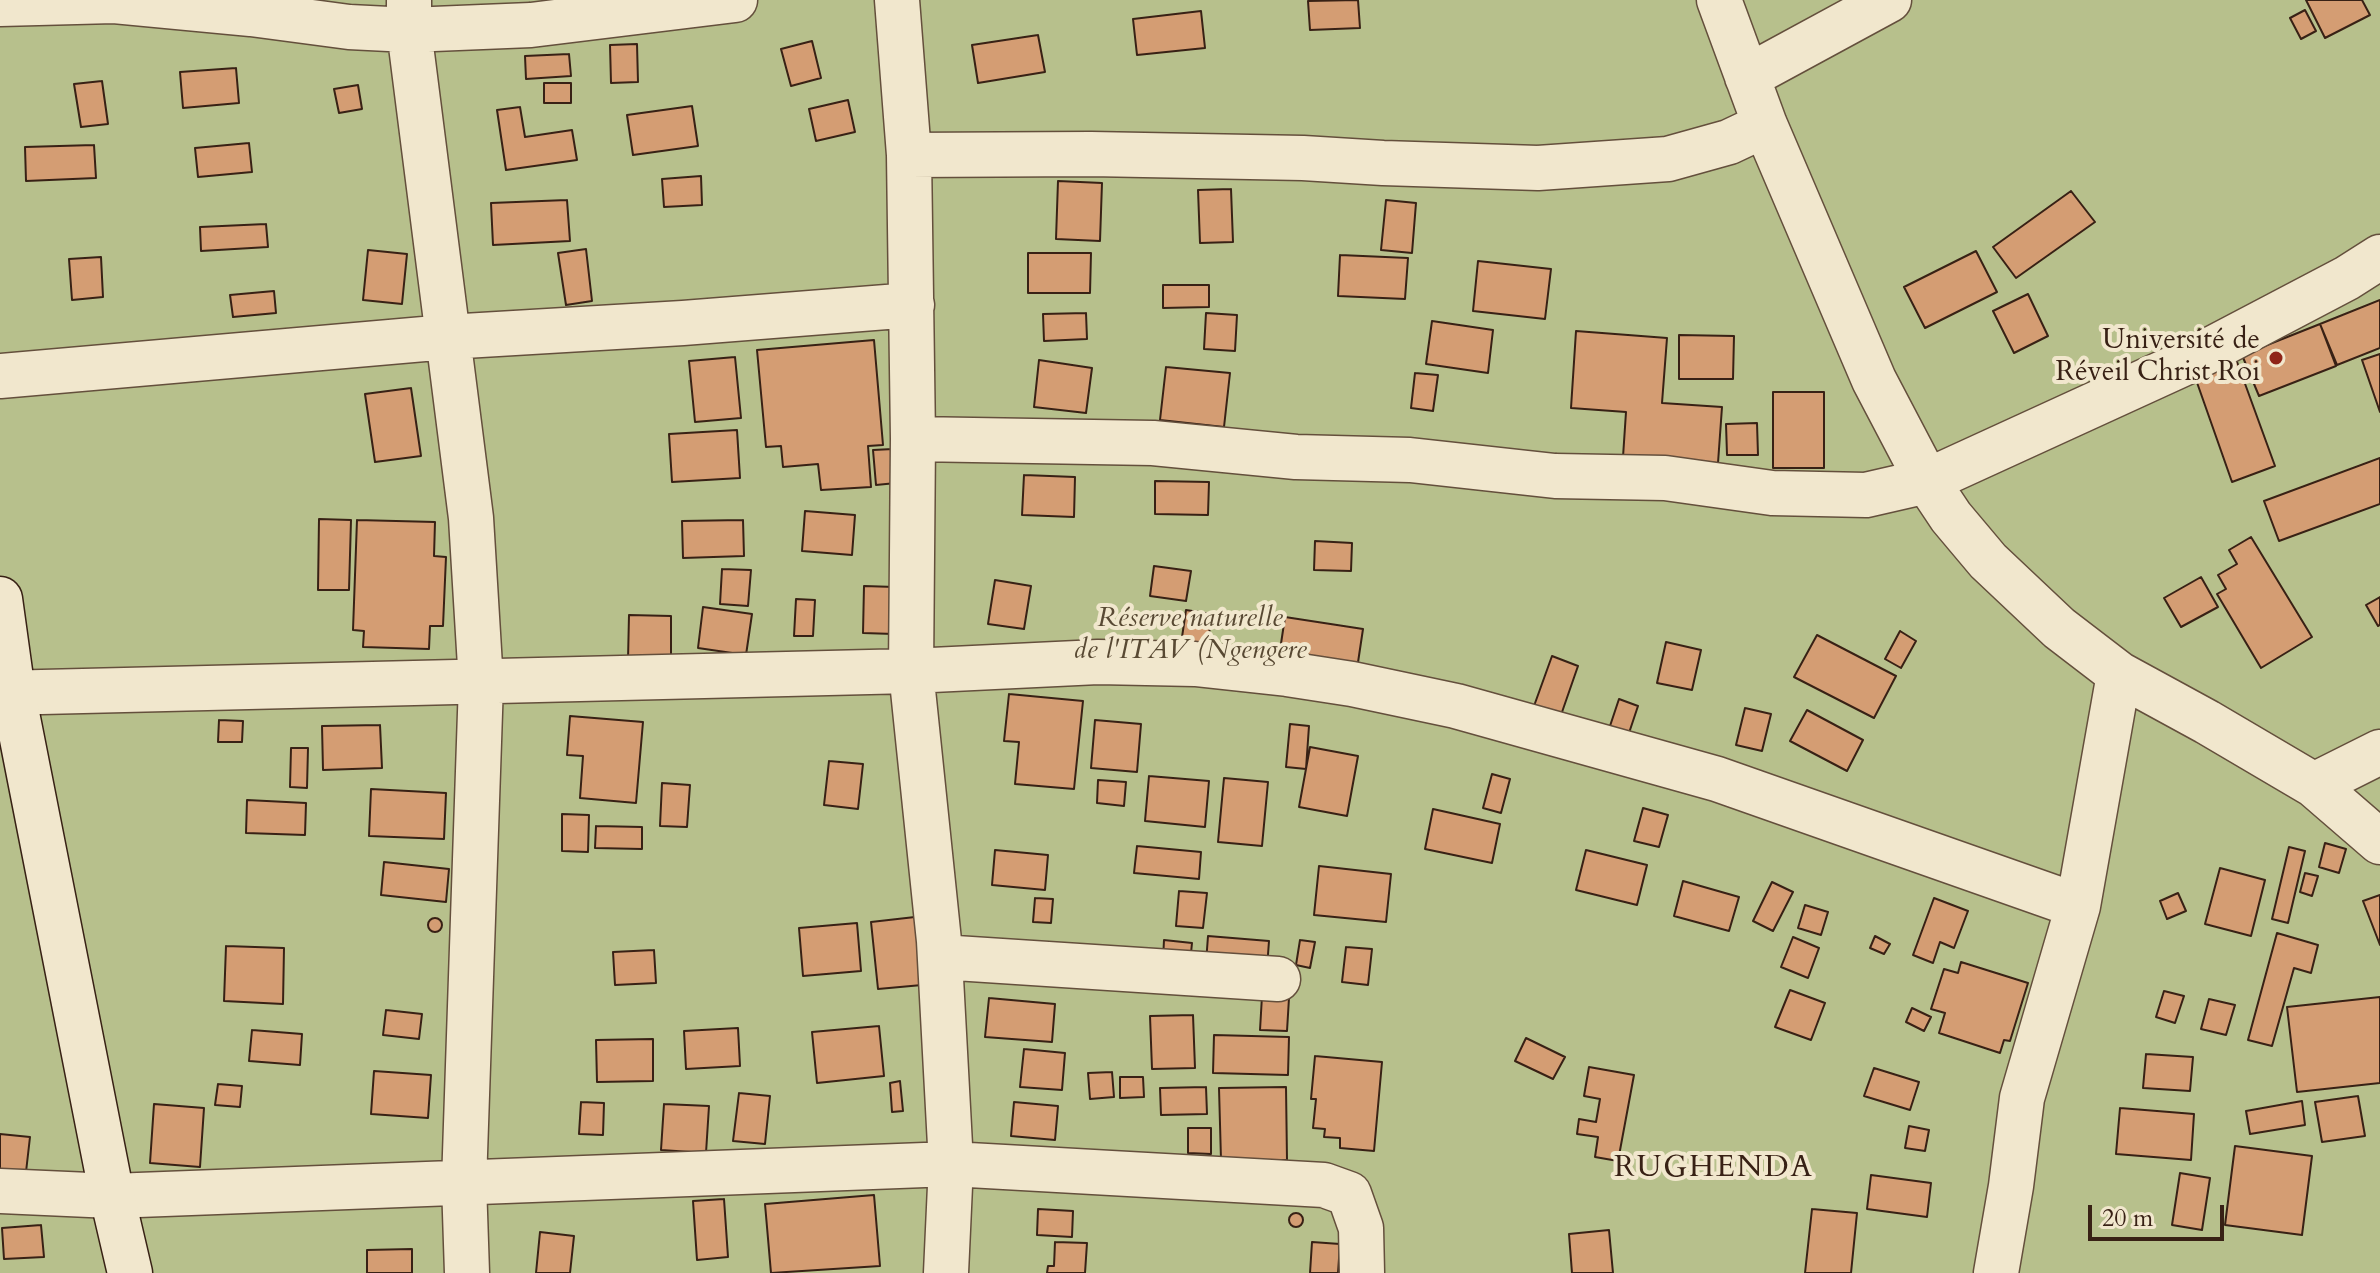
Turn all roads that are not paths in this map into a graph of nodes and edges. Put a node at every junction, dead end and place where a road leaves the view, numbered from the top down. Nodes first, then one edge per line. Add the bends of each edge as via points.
1 (735, 0) edge
2 (897, 0) edge
3 (1719, 0) edge
4 (1889, 0) edge
5 (0, 4) edge
6 (409, 15) edge
7 (1747, 77) junction
8 (1765, 125) junction
9 (909, 155) junction
10 (2380, 257) edge
11 (912, 305) junction
12 (447, 337) junction
13 (0, 376) edge
14 (913, 439) junction
15 (1927, 481) junction
16 (0, 599) edge
17 (911, 671) junction
18 (2119, 674) junction
19 (481, 683) junction
20 (7, 693) edge
21 (2380, 752) edge
22 (2314, 785) junction
23 (2380, 842) edge
24 (2078, 906) junction
25 (940, 957) junction
26 (1278, 979) dead end
27 (951, 1164) junction
28 (464, 1183) junction
29 (0, 1191) edge
30 (112, 1196) junction
31 (130, 1273) edge
32 (467, 1273) edge
33 (946, 1273) edge
34 (1362, 1273) edge
35 (1996, 1273) edge

1 - 6 street via 531,25
2 - 9 street
3 - 7 street
4 - 7 street
5 - 6 street via 114,1 349,27
6 - 12 street
7 - 8 street
8 - 9 street via 1729,142 1668,159 1538,168 1303,158
8 - 15 street via 1874,380
9 - 11 street
10 - 15 street via 2187,362
11 - 12 street
11 - 14 street
12 - 13 street
12 - 19 street via 471,518
14 - 15 street via 1153,443 1296,457 1410,460 1555,476 1665,478 1772,493 1866,495
14 - 17 street
15 - 18 street via 1988,561 2059,628
16 - 20 street
17 - 19 street
17 - 24 street via 1168,663 1352,684 1456,706 1717,779
17 - 25 street
18 - 22 street
18 - 24 street
19 - 20 street
19 - 28 street
20 - 30 street
21 - 22 street
22 - 23 street
24 - 35 street via 2022,1098
25 - 26 street
25 - 27 street
27 - 28 street
27 - 33 street
27 - 34 street via 1324,1185 1349,1194 1361,1228
28 - 30 street
28 - 32 street
29 - 30 street
30 - 31 street

